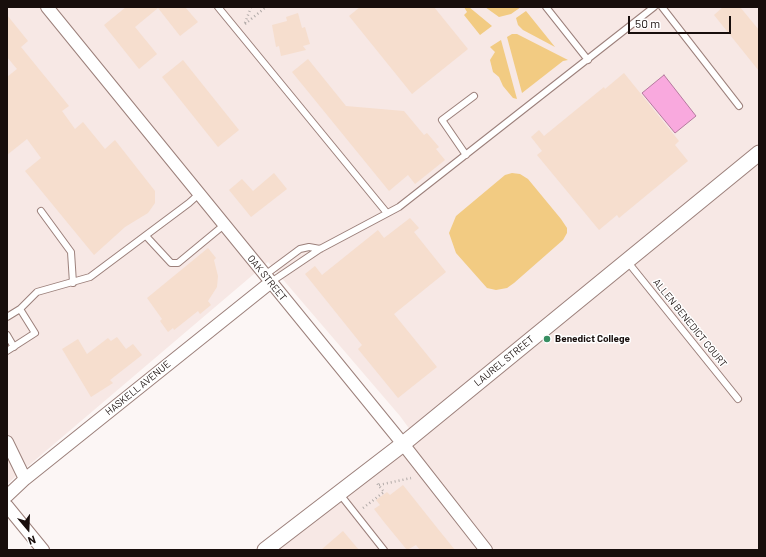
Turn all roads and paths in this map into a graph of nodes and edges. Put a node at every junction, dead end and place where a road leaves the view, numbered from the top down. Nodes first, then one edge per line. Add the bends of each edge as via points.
1 (46, 7) edge
2 (218, 7) edge
3 (251, 7) edge
4 (266, 7) edge
5 (546, 7) edge
6 (654, 7) edge
7 (662, 7) edge
8 (588, 60) junction
9 (474, 96) dead end
10 (739, 106) dead end
11 (759, 153) edge
12 (466, 154) junction
13 (199, 194) junction
14 (41, 211) dead end
15 (387, 213) junction
16 (224, 225) junction
17 (146, 236) junction
18 (320, 248) junction
19 (627, 261) junction
20 (268, 279) junction
21 (73, 283) junction
22 (20, 309) junction
23 (7, 317) edge
24 (7, 335) edge
25 (14, 347) junction
26 (7, 351) edge
27 (738, 399) dead end
28 (7, 442) edge
29 (403, 444) junction
30 (373, 478) dead end
31 (411, 478) dead end
32 (25, 480) junction
33 (379, 485) junction
34 (339, 493) junction
35 (7, 496) edge
36 (7, 506) edge
37 (362, 510) dead end
38 (43, 550) edge
39 (265, 550) edge
40 (384, 550) edge
41 (486, 550) edge

1 - 13 street, OAK STREET
2 - 15 lane
3 - 4 path via 245,24
5 - 8 lane
6 - 8 lane
7 - 10 lane
8 - 12 lane
9 - 12 lane via 442,120
11 - 19 street, LAUREL STREET
12 - 15 lane via 399,207
13 - 16 street, OAK STREET
13 - 17 lane
14 - 21 lane via 71,252
15 - 18 lane
16 - 17 lane via 178,263 171,263
16 - 20 street, OAK STREET
17 - 21 lane via 90,277
18 - 20 lane
18 - 20 lane via 300,249
19 - 27 lane, ALLEN BENEDICT COURT
19 - 29 street, LAUREL STREET
20 - 29 street, OAK STREET
20 - 32 street, HASKELL AVENUE
21 - 22 lane via 37,292
22 - 23 lane
22 - 25 lane via 35,333
24 - 25 lane
25 - 26 lane
28 - 32 street
29 - 34 street, LAUREL STREET
29 - 41 street, OAK STREET
30 - 33 path
31 - 33 path
32 - 35 street, HASKELL AVENUE
33 - 37 path via 385,492
34 - 39 street, LAUREL STREET
34 - 40 lane
36 - 38 street

